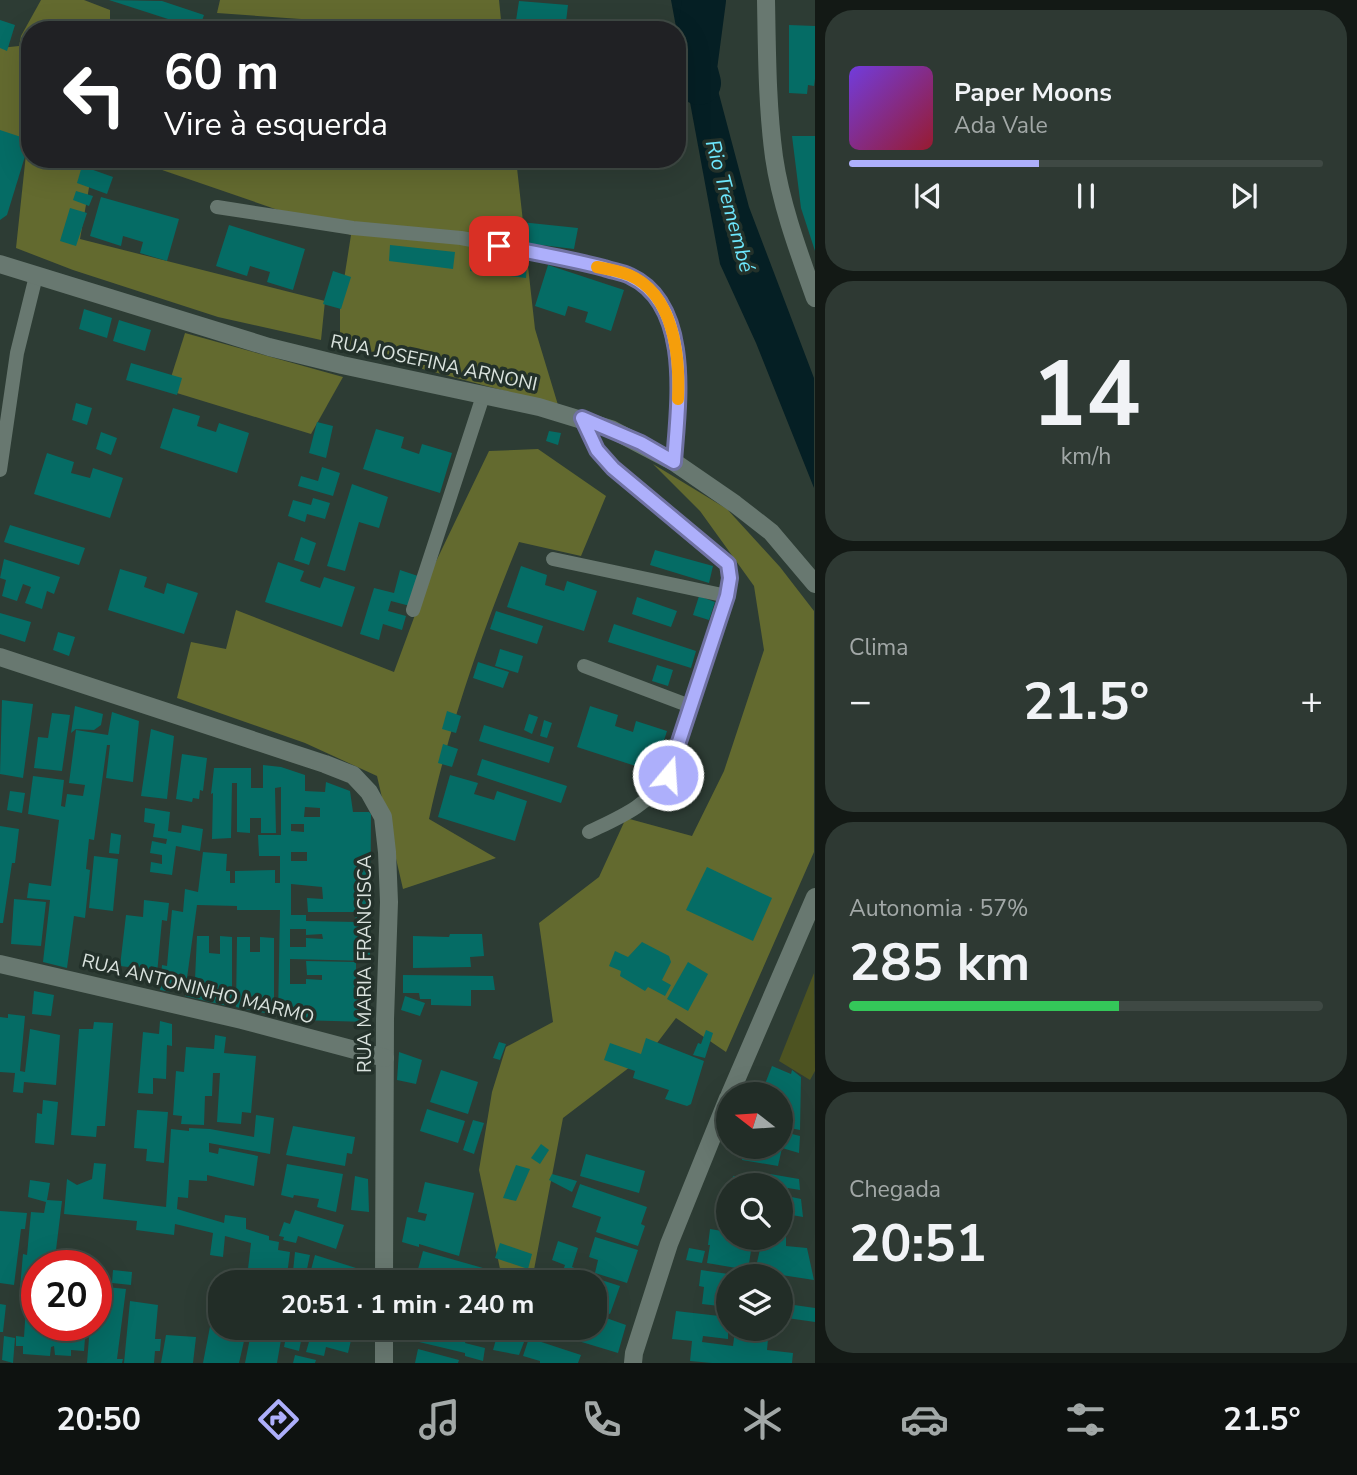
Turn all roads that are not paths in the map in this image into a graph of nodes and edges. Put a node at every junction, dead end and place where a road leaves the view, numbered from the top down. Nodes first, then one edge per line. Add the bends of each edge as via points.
1 (766, 0) edge
2 (217, 207) dead end
3 (0, 264) edge
4 (36, 276) junction
5 (814, 298) edge
6 (483, 396) junction
7 (582, 418) junction
8 (674, 462) junction
9 (0, 470) edge
10 (553, 559) dead end
11 (814, 584) edge
12 (727, 596) junction
13 (413, 610) dead end
14 (0, 657) edge
15 (584, 666) dead end
16 (690, 706) junction
17 (589, 832) dead end
18 (814, 897) edge
19 (0, 964) edge
20 (385, 1058) junction
21 (735, 1082) edge
22 (716, 1128) edge
23 (384, 1270) edge
24 (384, 1340) edge
25 (384, 1363) edge
26 (633, 1363) edge

1 - 5 street via 774,160
2 - 8 lane via 354,228 461,238 562,257 630,276 650,290 666,311 679,369
3 - 4 street, RUA JOSEFINA ARNONI
4 - 6 street, RUA JOSEFINA ARNONI via 269,346
4 - 9 lane via 17,353
6 - 7 street, RUA JOSEFINA ARNONI
6 - 13 lane
7 - 8 street, RUA JOSEFINA ARNONI
7 - 12 lane via 597,450 613,468 728,564
8 - 11 street, RUA JOSEFINA ARNONI via 771,532
10 - 12 lane
12 - 16 lane
14 - 20 street, RUA MARIA FRANCISCA via 353,775 383,817 387,852
15 - 16 lane
16 - 17 lane via 668,775 656,793 639,807
18 - 21 street
19 - 20 street, RUA ANTONINHO MARMO
20 - 23 street, RUA MARIA FRANCISCA
22 - 26 street via 668,1244
24 - 25 street

